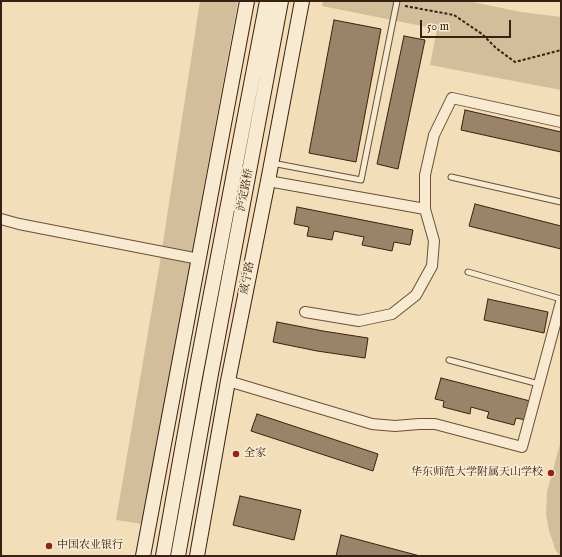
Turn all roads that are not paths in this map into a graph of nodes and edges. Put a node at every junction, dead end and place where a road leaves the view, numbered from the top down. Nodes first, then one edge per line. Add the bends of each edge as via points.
1 (247, 1) edge
2 (267, 1) edge
3 (281, 1) edge
4 (302, 1) edge
5 (396, 3) edge
6 (561, 122) edge
7 (271, 163) junction
8 (451, 177) dead end
9 (268, 181) junction
10 (561, 202) edge
11 (425, 209) junction
12 (1, 219) edge
13 (199, 259) junction
14 (468, 272) dead end
15 (561, 299) edge
16 (561, 302) edge
17 (305, 312) dead end
18 (449, 360) dead end
19 (228, 381) junction
20 (539, 384) junction
21 (142, 556) edge
22 (163, 556) edge
23 (178, 556) edge
24 (197, 556) edge

1 - 13 main road
2 - 22 main road, 泸定路桥
3 - 23 main road, 泸定路桥
4 - 7 main road, 威宁路
5 - 7 lane via 361,180
6 - 11 street via 452,98 434,135 425,175
7 - 9 main road, 威宁路
8 - 10 lane
9 - 11 street
9 - 19 main road, 威宁路
11 - 17 street via 434,241 433,260 416,295 392,314 359,321
12 - 13 street
13 - 21 main road
14 - 15 lane
16 - 20 street
18 - 20 lane
19 - 20 street via 372,424 435,424 522,447
19 - 24 main road, 威宁路

